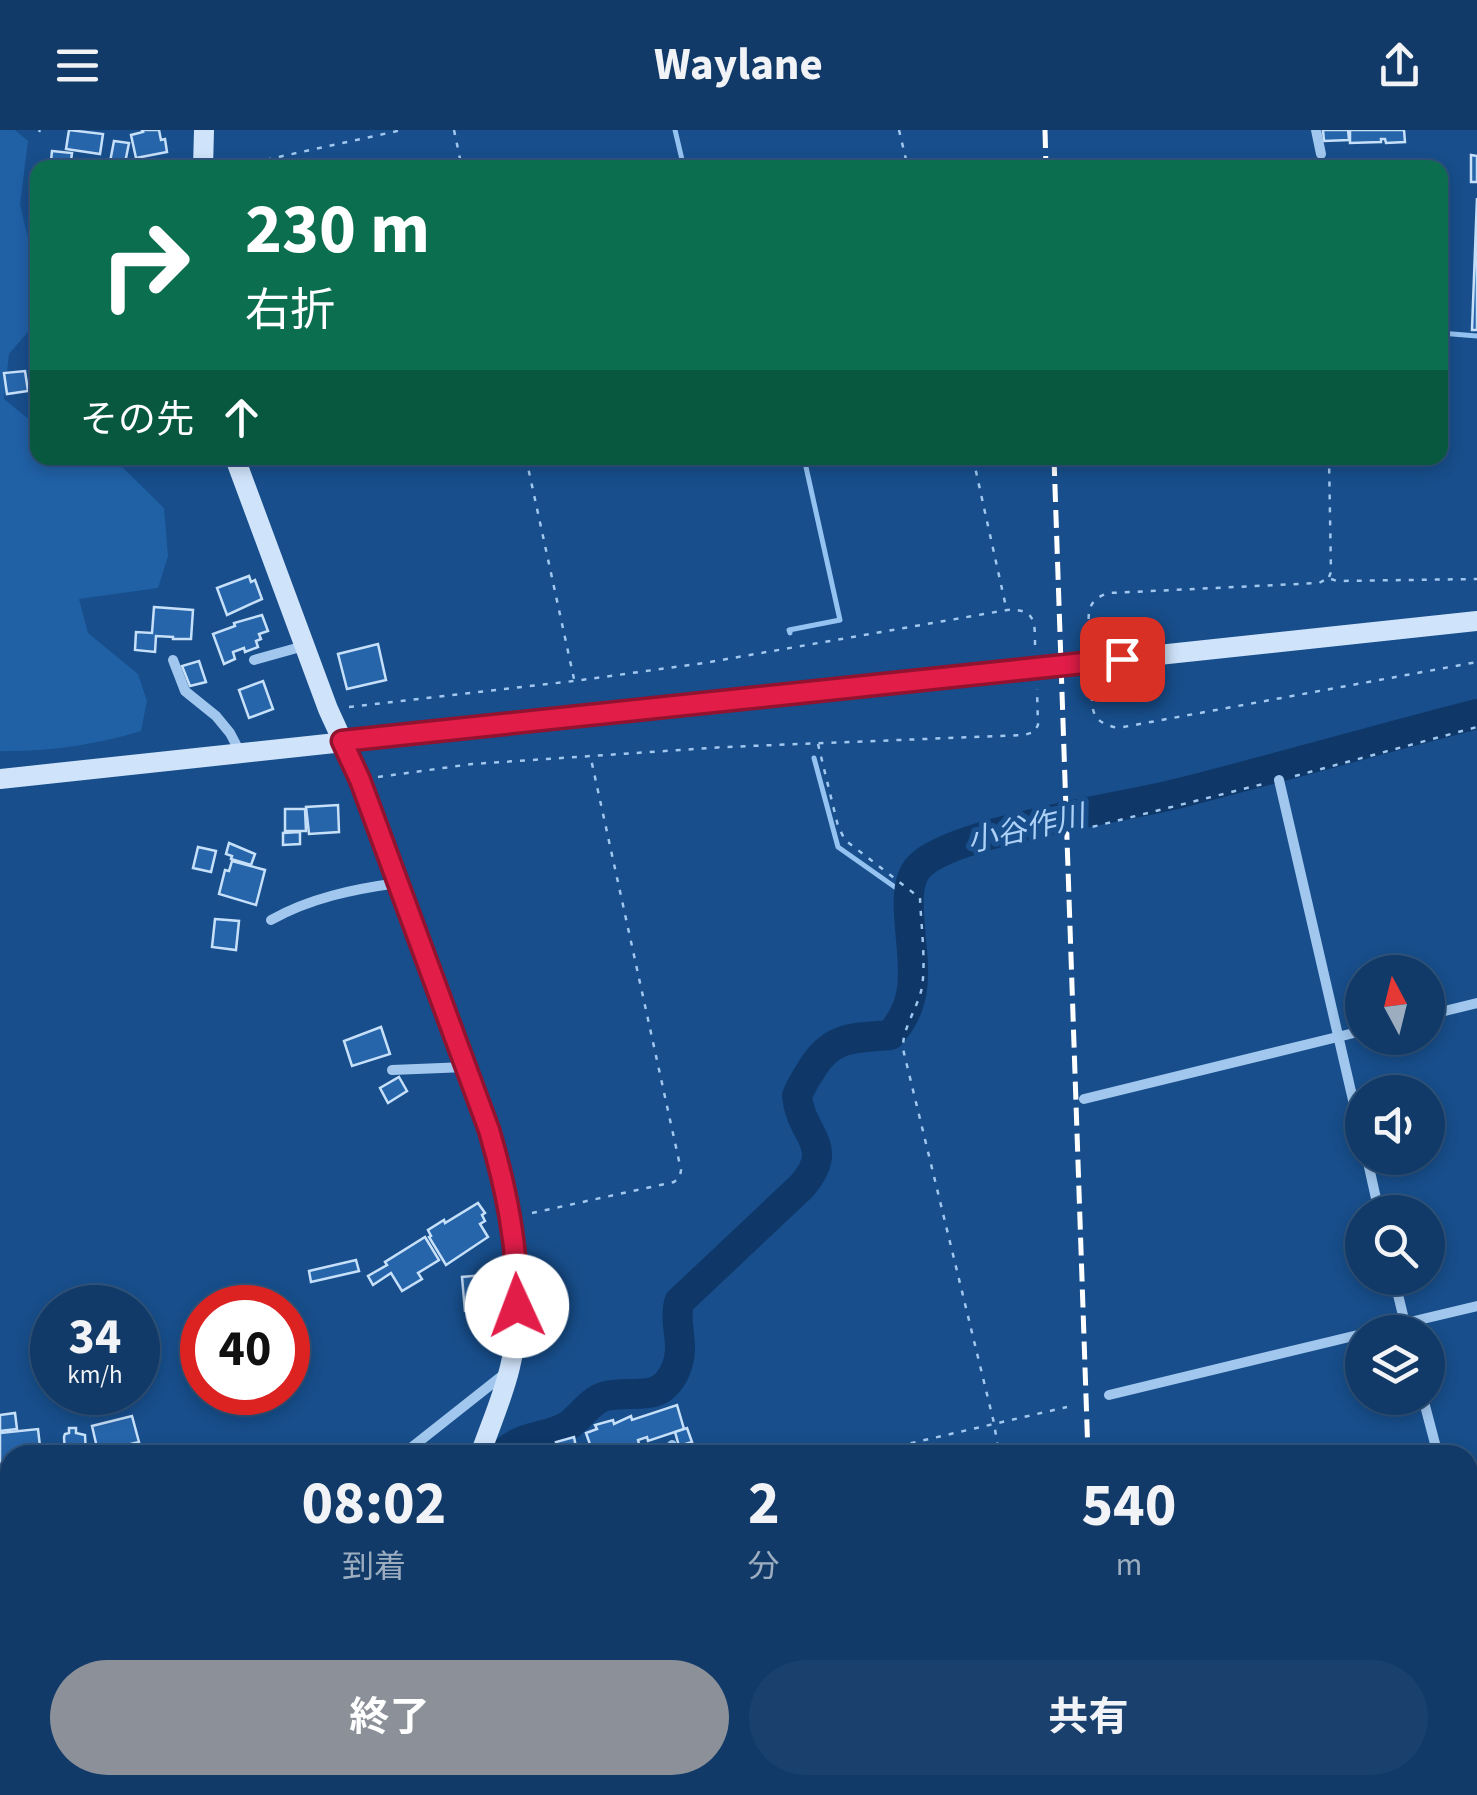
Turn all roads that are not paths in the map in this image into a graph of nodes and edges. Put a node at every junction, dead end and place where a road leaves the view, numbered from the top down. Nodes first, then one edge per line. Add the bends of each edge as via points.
1 (204, 130) edge
2 (1316, 130) edge
3 (1322, 154) dead end
4 (203, 160) edge
5 (238, 465) edge
6 (1477, 621) edge
7 (304, 646) junction
8 (172, 660) dead end
9 (254, 660) dead end
10 (342, 741) junction
11 (240, 752) junction
12 (0, 779) edge
13 (1279, 780) dead end
14 (398, 884) junction
15 (271, 920) dead end
16 (1477, 1003) edge
17 (1445, 1011) edge
18 (1345, 1035) edge
19 (1339, 1036) junction
20 (466, 1067) junction
21 (392, 1070) dead end
22 (1348, 1075) edge
23 (1084, 1099) dead end
24 (1477, 1306) edge
25 (1445, 1316) edge
26 (1345, 1338) edge
27 (510, 1369) junction
28 (1109, 1396) dead end
29 (1428, 1415) edge
30 (415, 1445) edge
31 (483, 1445) edge
32 (1436, 1445) edge

1 - 4 street
2 - 3 street
5 - 7 street
6 - 10 street, bridge
7 - 9 street
7 - 10 street
8 - 11 street via 185,690 216,716
10 - 11 street
10 - 14 street
11 - 12 street
13 - 19 street
14 - 15 street via 315,900
14 - 20 street
16 - 17 street
18 - 19 street
19 - 22 street
19 - 23 street
20 - 21 street
20 - 27 street via 502,1172 510,1218 518,1279
24 - 25 street
26 - 28 street
27 - 30 street
27 - 31 street
29 - 32 street

